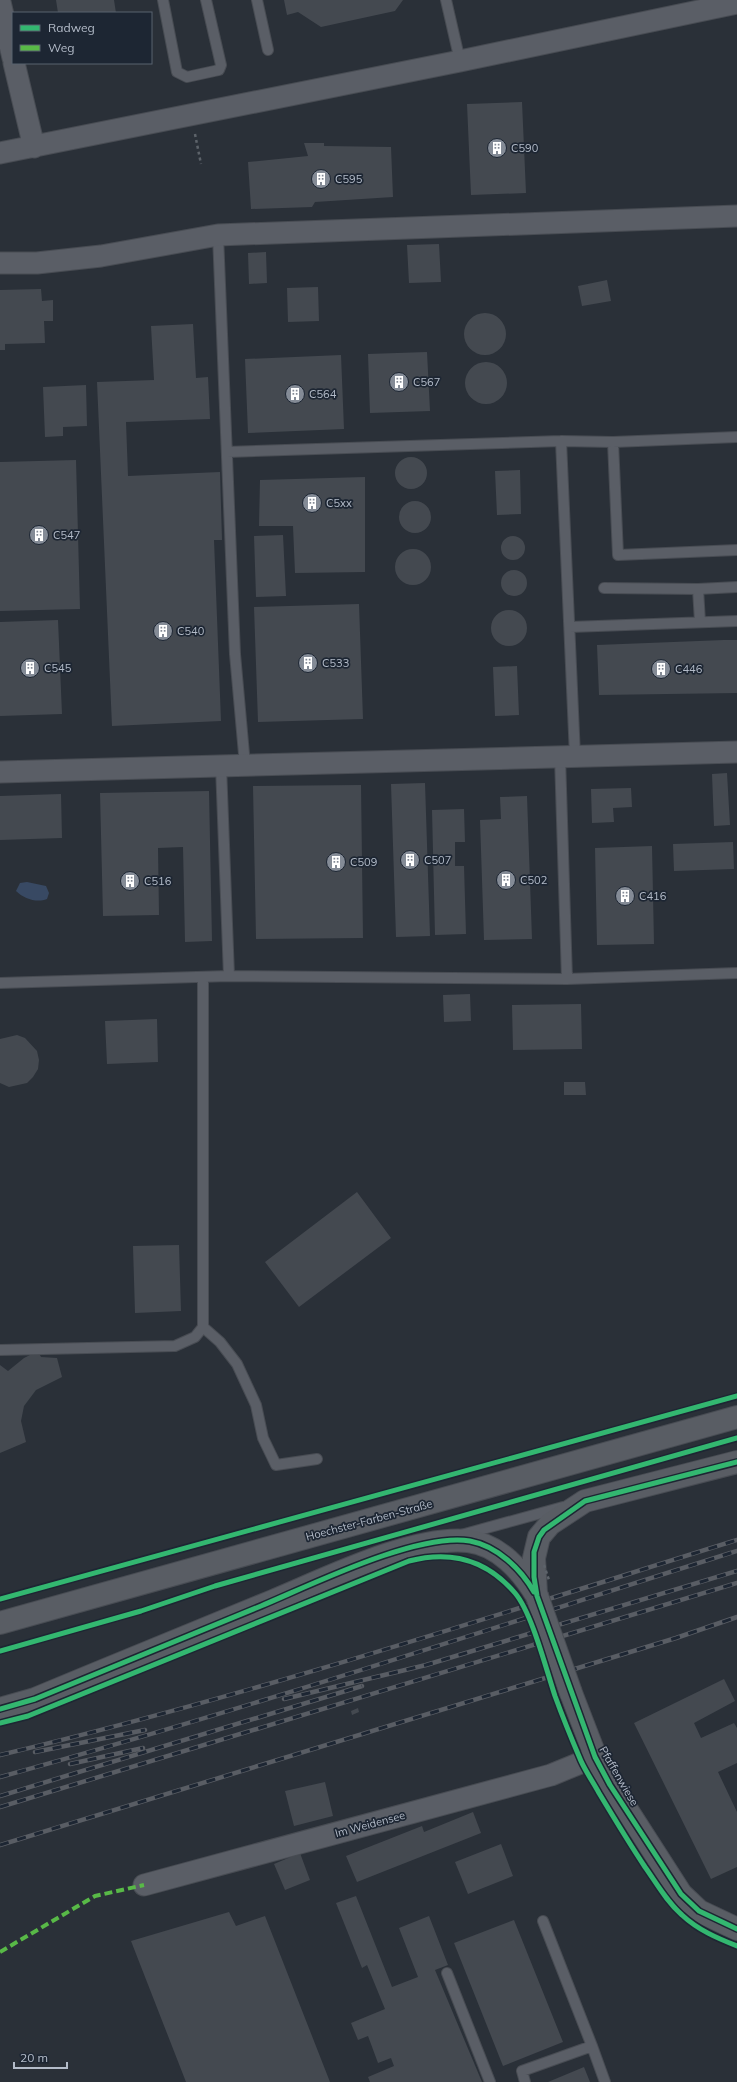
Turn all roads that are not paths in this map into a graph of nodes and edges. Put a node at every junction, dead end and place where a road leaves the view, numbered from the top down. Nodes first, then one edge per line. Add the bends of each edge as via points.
1 (163, 0) edge
2 (206, 0) edge
3 (257, 0) edge
4 (446, 0) edge
5 (0, 2) edge
6 (737, 3) edge
7 (268, 50) dead end
8 (12, 54) edge
9 (460, 61) junction
10 (14, 64) edge
11 (34, 147) junction
12 (0, 153) edge
13 (737, 216) edge
14 (218, 235) junction
15 (0, 263) edge
16 (737, 437) edge
17 (561, 441) junction
18 (613, 442) junction
19 (227, 452) junction
20 (737, 550) edge
21 (737, 587) edge
22 (604, 588) dead end
23 (698, 589) junction
24 (737, 621) edge
25 (700, 622) junction
26 (570, 627) junction
27 (737, 752) edge
28 (568, 756) junction
29 (245, 765) junction
30 (221, 766) junction
31 (0, 772) edge
32 (737, 973) edge
33 (229, 976) junction
34 (203, 977) junction
35 (567, 979) junction
36 (0, 983) edge
37 (203, 1328) junction
38 (0, 1350) edge
39 (737, 1417) edge
40 (317, 1459) dead end
41 (737, 1462) edge
42 (585, 1501) junction
43 (430, 1543) junction
44 (527, 1570) junction
45 (0, 1623) edge
46 (0, 1709) edge
47 (595, 1757) junction
48 (144, 1885) dead end
49 (543, 1921) dead end
50 (737, 1929) edge
51 (447, 1972) dead end
52 (592, 2046) junction
53 (490, 2082) edge
54 (525, 2082) edge
55 (605, 2082) edge

1 - 2 lane via 177,72 187,77 219,70 221,65
3 - 7 lane
4 - 9 lane
5 - 8 street
6 - 9 street
9 - 11 street
10 - 11 street
11 - 12 street
13 - 14 street
14 - 15 street via 101,256 37,263
14 - 19 lane
16 - 18 lane
17 - 18 lane
17 - 19 lane
17 - 26 lane
18 - 20 lane via 618,555
19 - 29 lane via 236,654
21 - 23 lane
22 - 23 lane
23 - 25 lane
24 - 25 lane
25 - 26 lane
26 - 28 lane
27 - 28 street
28 - 29 street
28 - 35 lane
29 - 30 street
30 - 31 street
30 - 33 lane
32 - 35 lane
33 - 34 lane
33 - 35 lane
34 - 36 lane
34 - 37 lane
37 - 38 lane via 195,1337 175,1346
37 - 40 lane via 220,1342 238,1366 256,1405 263,1438 276,1465
39 - 45 main road, Hoechster-Farben-Straße
41 - 42 main road
42 - 43 lane
42 - 44 main road via 544,1530
43 - 44 main road, Pfaffenwiese via 458,1540 478,1543
43 - 46 main road, Pfaffenwiese via 371,1561 34,1699
44 - 47 main road, Pfaffenwiese, bridge
47 - 48 street, Im Weidensee via 551,1775
47 - 50 main road, Pfaffenwiese via 610,1785 681,1894 700,1910
49 - 52 lane
51 - 53 lane
52 - 54 lane via 522,2071
52 - 55 lane

